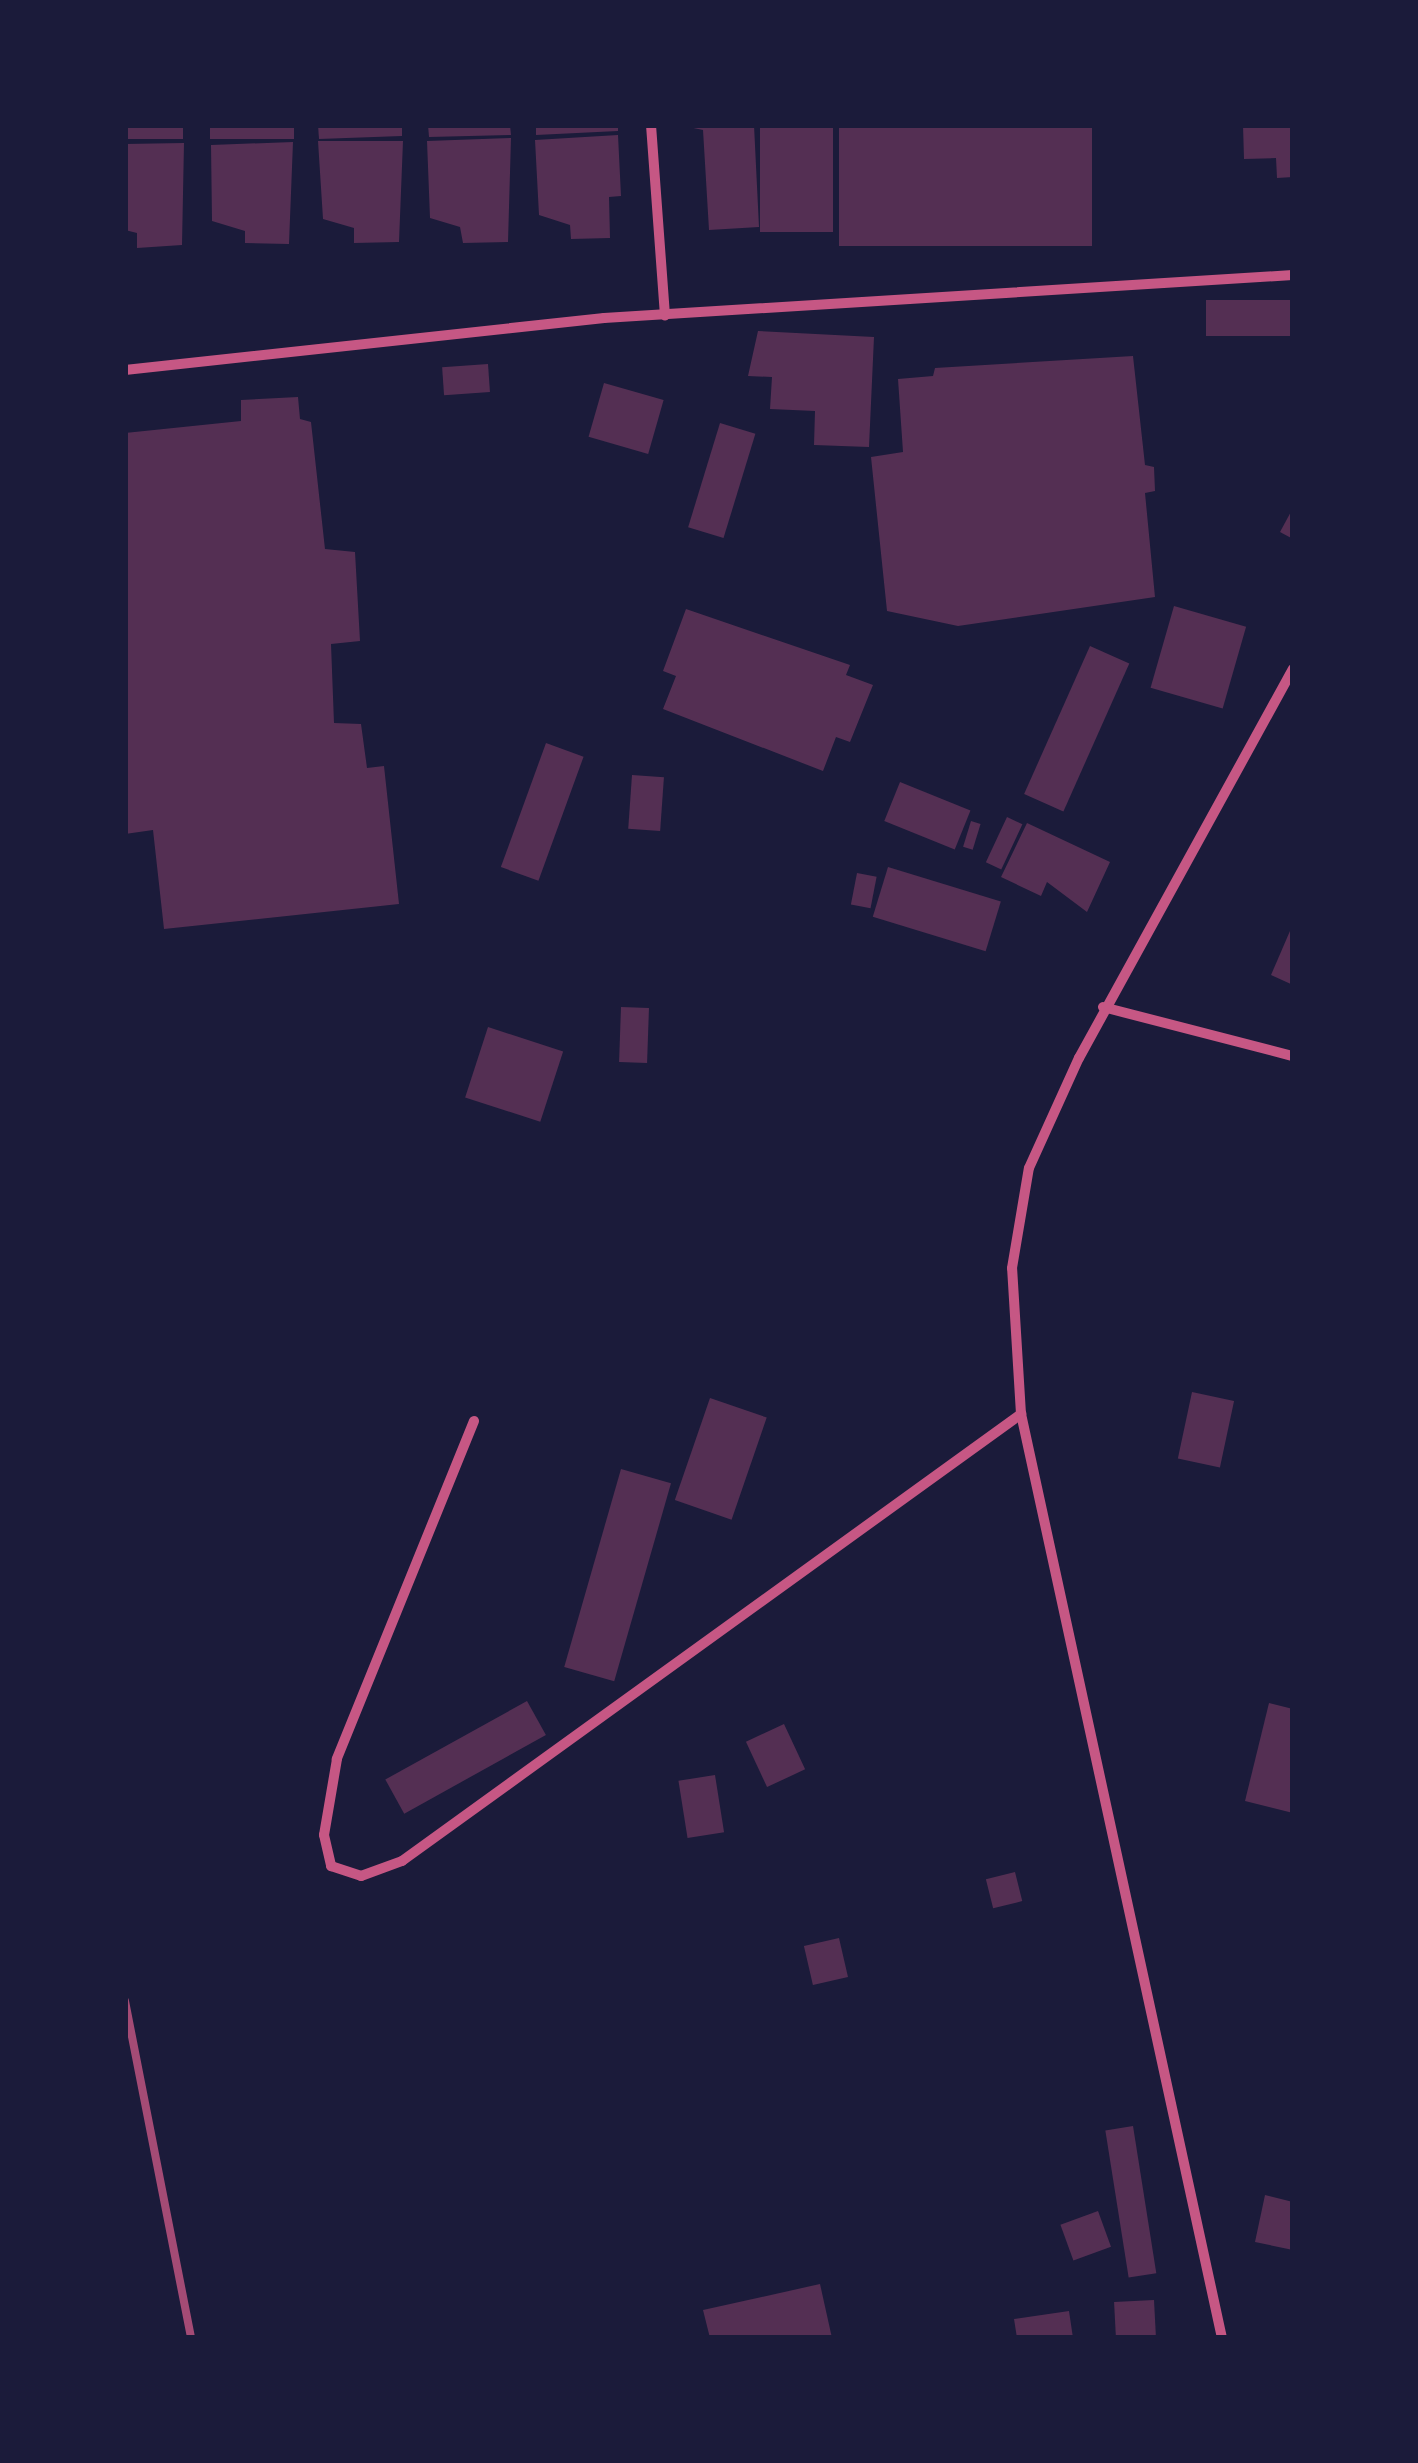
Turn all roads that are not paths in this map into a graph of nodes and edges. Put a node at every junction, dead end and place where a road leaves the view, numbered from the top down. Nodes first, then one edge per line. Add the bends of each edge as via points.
1 (651, 125) edge
2 (1293, 275) edge
3 (665, 315) junction
4 (125, 370) edge
5 (1293, 669) edge
6 (1103, 1007) junction
7 (1293, 1056) edge
8 (1021, 1414) junction
9 (474, 1421) dead end
10 (1222, 2338) edge

1 - 3 street
2 - 3 street
3 - 4 street
5 - 6 street
6 - 7 street
6 - 8 street via 1015,1221
8 - 9 street via 402,1861 361,1876 330,1866 324,1835 337,1759
8 - 10 street

